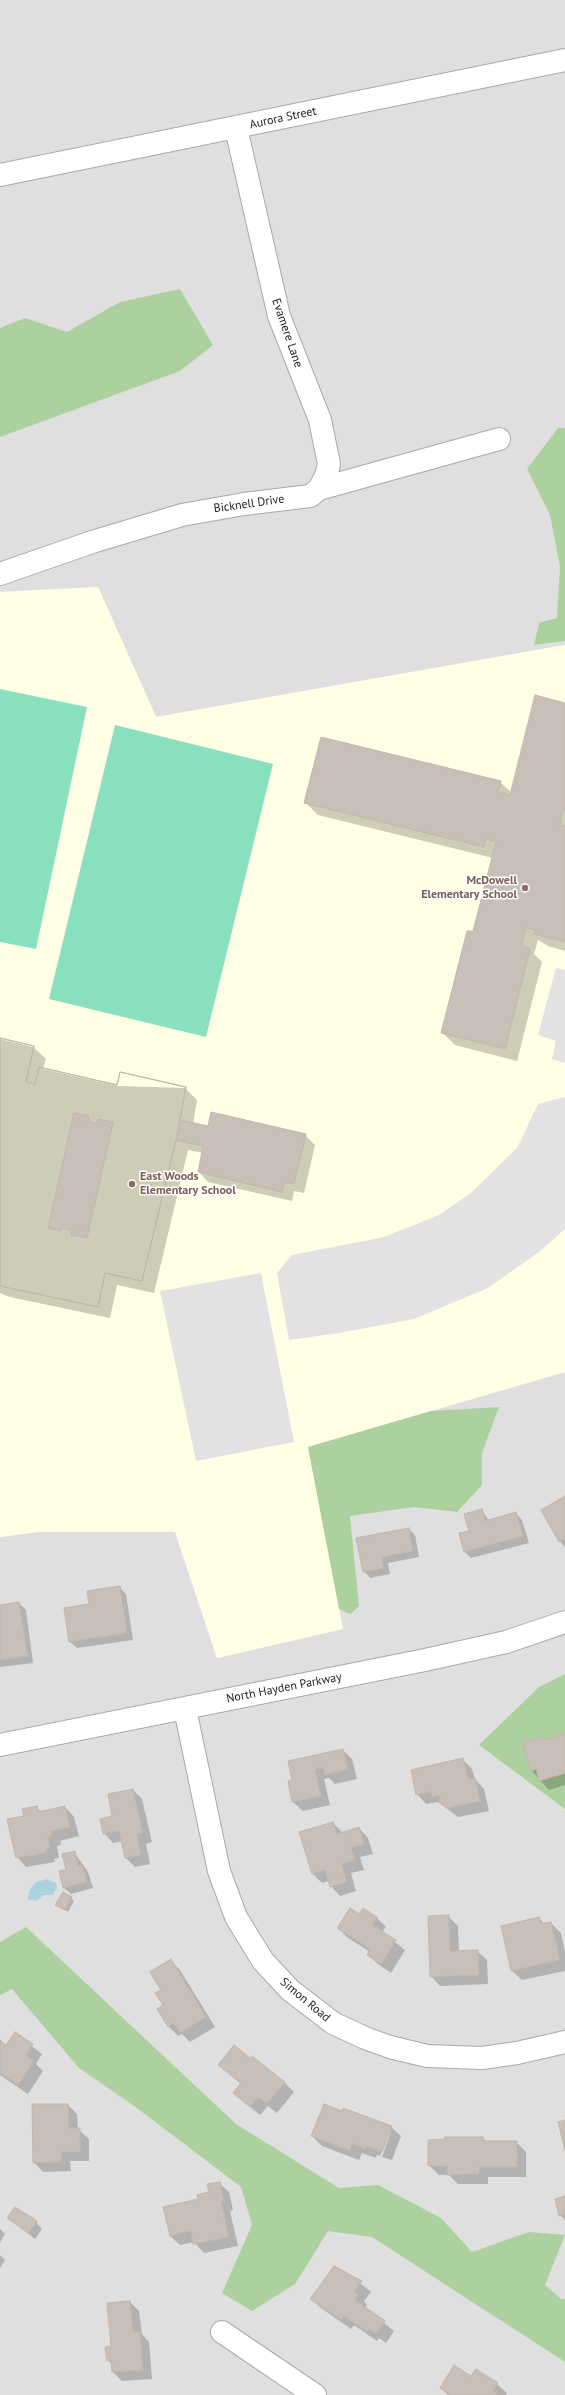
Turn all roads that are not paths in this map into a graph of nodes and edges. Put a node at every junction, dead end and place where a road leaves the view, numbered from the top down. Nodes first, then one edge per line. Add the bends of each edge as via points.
1 (565, 60) edge
2 (236, 128) junction
3 (0, 175) edge
4 (499, 439) dead end
5 (318, 489) junction
6 (0, 574) edge
7 (565, 1622) edge
8 (185, 1709) junction
9 (0, 1745) edge
10 (565, 2042) edge
11 (222, 2332) dead end
12 (315, 2395) edge

1 - 2 street, Aurora Street
2 - 3 street, Aurora Street via 179,137
2 - 5 street, Evamere Lane via 279,316 320,420 329,464 326,476
4 - 5 street, Bicknell Drive
5 - 6 street, Bicknell Drive via 310,496 182,515 92,542
7 - 8 street, North Hayden Parkway via 481,1648
8 - 9 street, North Hayden Parkway
8 - 10 street, Simon Road via 219,1871 236,1917 263,1960 290,1990 332,2023 364,2038 427,2056 482,2058 517,2054
11 - 12 street

